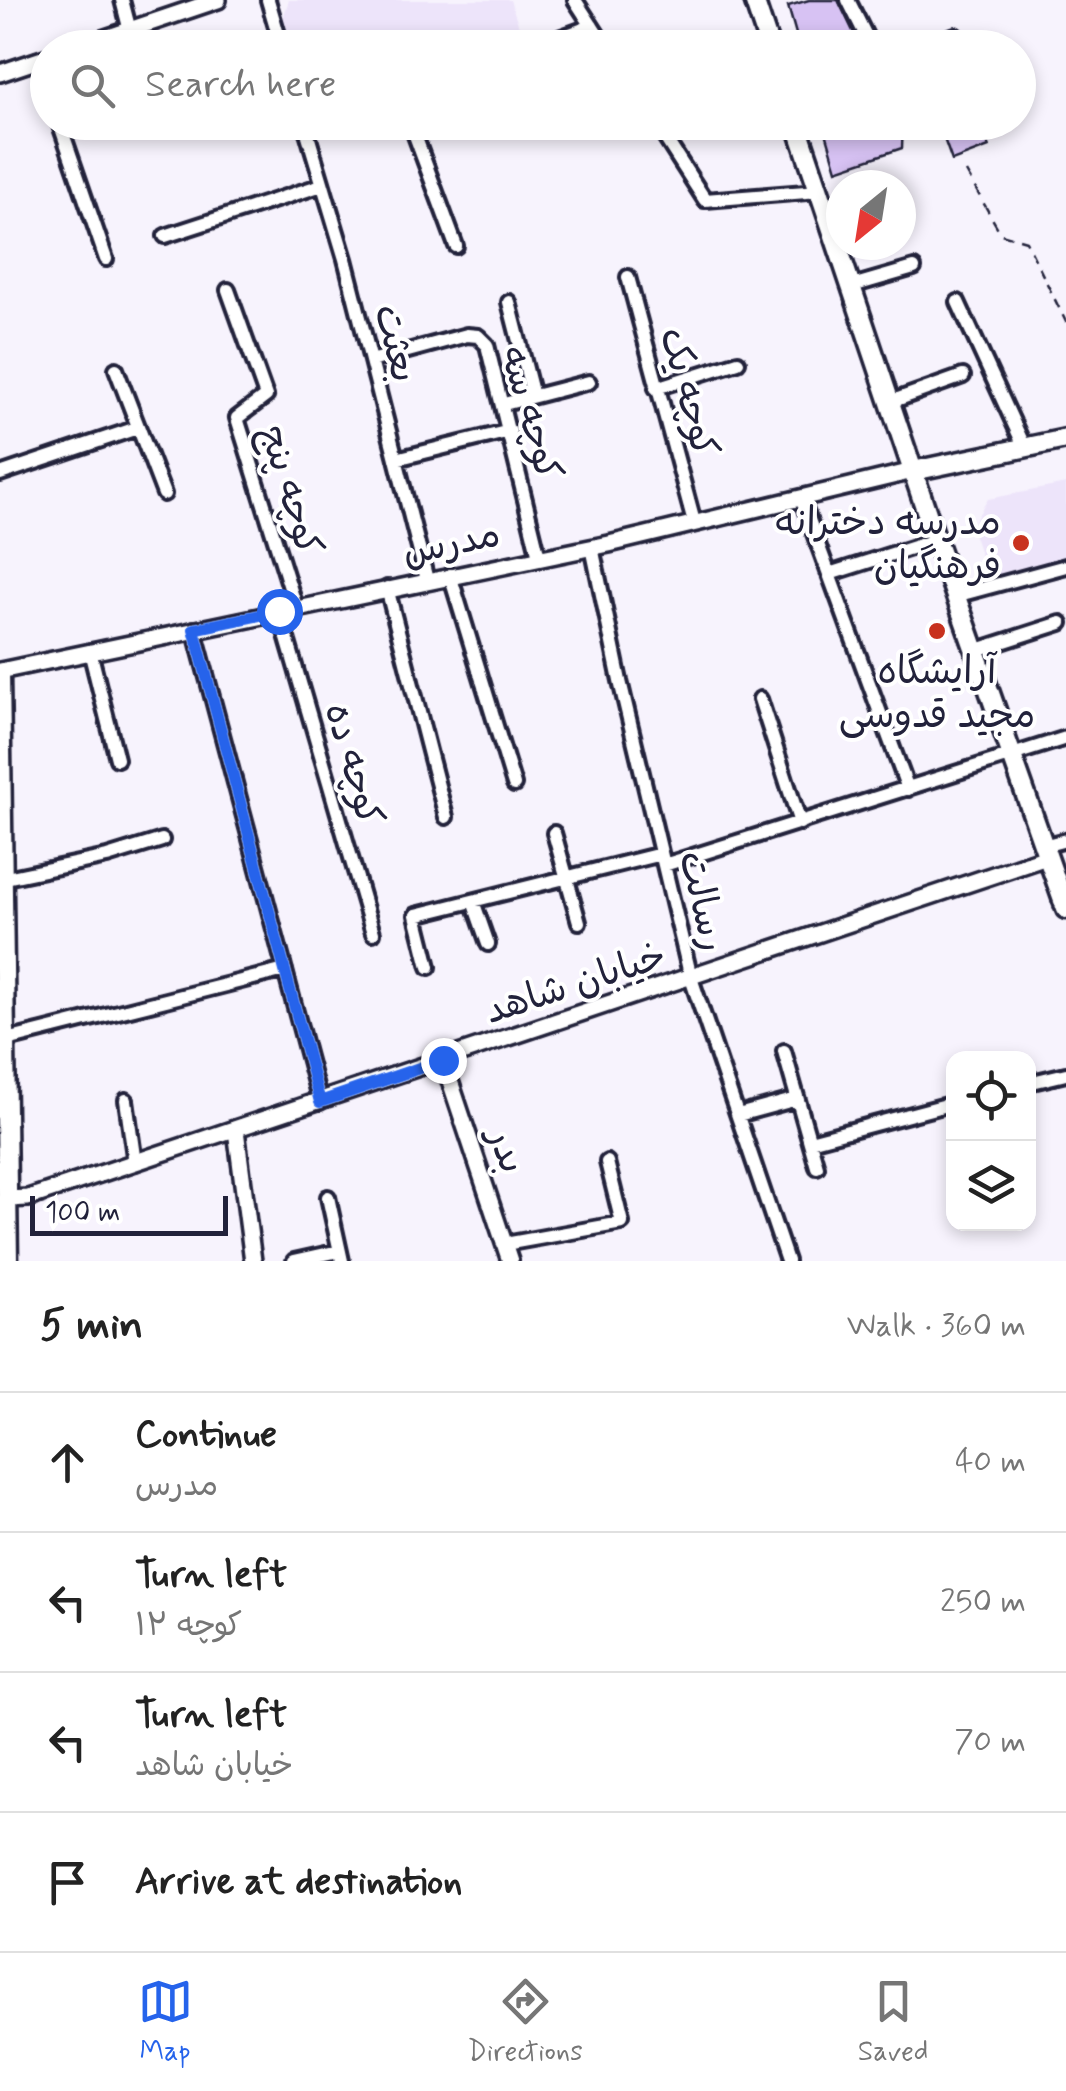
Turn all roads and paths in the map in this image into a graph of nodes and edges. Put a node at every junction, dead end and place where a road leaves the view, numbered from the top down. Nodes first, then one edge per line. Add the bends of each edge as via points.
1 (122, 0) edge
2 (218, 0) edge
3 (268, 0) edge
4 (575, 0) edge
5 (754, 0) edge
6 (848, 0) edge
7 (592, 26) junction
8 (130, 30) joint
9 (277, 30) edge
10 (581, 30) edge
11 (595, 30) edge
12 (764, 30) edge
13 (863, 30) edge
14 (30, 62) edge
15 (0, 73) edge
16 (65, 140) edge
17 (309, 140) edge
18 (417, 140) edge
19 (667, 140) edge
20 (802, 140) edge
21 (966, 172) dead end
22 (322, 185) junction
23 (819, 190) junction
24 (164, 236) dead end
25 (456, 246) dead end
26 (106, 259) dead end
27 (914, 268) dead end
28 (628, 277) dead end
29 (852, 286) junction
30 (228, 290) dead end
31 (510, 302) dead end
32 (958, 302) dead end
33 (1066, 322) edge
34 (371, 361) junction
35 (738, 362) dead end
36 (116, 369) dead end
37 (963, 376) dead end
38 (589, 382) dead end
39 (656, 388) junction
40 (533, 396) junction
41 (890, 402) junction
42 (504, 404) junction
43 (137, 428) junction
44 (510, 431) junction
45 (1066, 439) edge
46 (1025, 448) junction
47 (396, 459) junction
48 (913, 471) junction
49 (0, 474) edge
50 (164, 494) dead end
51 (801, 498) junction
52 (694, 522) junction
53 (936, 540) junction
54 (592, 548) junction
55 (538, 558) junction
56 (1066, 566) edge
57 (829, 574) junction
58 (450, 575) junction
59 (427, 580) junction
60 (387, 588) junction
61 (955, 596) junction
62 (288, 609) junction
63 (1061, 623) dead end
64 (194, 629) junction
65 (90, 651) junction
66 (974, 651) junction
67 (0, 672) edge
68 (760, 700) dead end
69 (1066, 738) edge
70 (1010, 757) junction
71 (117, 759) dead end
72 (514, 785) dead end
73 (908, 789) junction
74 (446, 817) dead end
75 (800, 823) junction
76 (554, 833) dead end
77 (162, 840) dead end
78 (1066, 840) edge
79 (1045, 851) junction
80 (663, 859) junction
81 (568, 877) junction
82 (2, 879) edge
83 (474, 901) junction
84 (1066, 907) edge
85 (579, 922) dead end
86 (373, 933) dead end
87 (488, 944) dead end
88 (429, 967) dead end
89 (285, 970) junction
90 (691, 978) junction
91 (3, 1041) junction
92 (784, 1051) dead end
93 (443, 1060) junction
94 (1066, 1074) edge
95 (1036, 1082) edge
96 (797, 1099) junction
97 (126, 1100) dead end
98 (320, 1102) junction
99 (946, 1105) edge
100 (738, 1115) junction
101 (236, 1130) junction
102 (810, 1141) junction
103 (606, 1162) dead end
104 (135, 1163) junction
105 (817, 1167) dead end
106 (328, 1197) dead end
107 (8, 1199) junction
108 (505, 1244) junction
109 (341, 1256) edge
110 (8, 1261) edge
111 (253, 1261) edge
112 (294, 1261) edge
113 (510, 1261) edge
114 (787, 1261) edge

1 - 8 street
2 - 8 street
3 - 9 street
4 - 7 street
5 - 12 main road
6 - 13 street
7 - 10 street
7 - 11 street
14 - 15 street
16 - 26 street
17 - 22 street, بعثت
18 - 25 street
19 - 23 street via 706,200
20 - 23 main road
21 - 33 path via 1001,234 1026,242
22 - 24 street
22 - 34 street, بعثت
23 - 29 main road
27 - 29 street
28 - 39 street, کوچه یک
29 - 41 main road
30 - 62 street, کوچه پنج via 266,396 236,418
31 - 40 street
32 - 46 street
34 - 42 street, کوچه سه via 478,336 488,346
34 - 47 street, بعثت
35 - 39 street
36 - 43 street
37 - 41 street
38 - 40 street
39 - 52 street, کوچه یک
40 - 42 street
41 - 48 main road
42 - 44 street, کوچه سه
43 - 49 street
43 - 50 street
44 - 47 street
44 - 55 street, کوچه سه
45 - 46 main road
46 - 48 main road
47 - 59 street, بعثت
48 - 51 street, مدرس
48 - 53 main road
51 - 52 street, مدرس
51 - 57 street
52 - 54 street, مدرس
53 - 57 street
53 - 61 main road
54 - 55 street, مدرس
54 - 80 street, رسالت
55 - 58 street, مدرس
56 - 61 street
57 - 73 street
58 - 59 street, مدرس
58 - 72 street
59 - 60 street, مدرس
60 - 62 street, مدرس
60 - 74 street
61 - 66 main road
62 - 64 street, مدرس
62 - 86 street, کوچه ده
63 - 66 street
64 - 65 street, مدرس
64 - 89 street
65 - 67 street, مدرس
65 - 71 street
66 - 70 main road
67 - 82 main road
68 - 75 street
69 - 70 street
70 - 73 street
70 - 79 main road
73 - 75 street
75 - 80 street
76 - 81 street
77 - 82 street
78 - 79 street
79 - 84 main road
79 - 90 street, خیابان شاهد
80 - 81 street
80 - 90 street, رسالت
81 - 83 street
81 - 85 street
82 - 91 main road
83 - 87 street
83 - 88 street via 416,916
89 - 91 street
89 - 98 street
90 - 93 street, خیابان شاهد
90 - 100 street, رسالت
91 - 107 main road
92 - 96 street
93 - 98 street, خیابان شاهد
93 - 108 street, بدر
94 - 95 street
96 - 100 street
96 - 102 street
97 - 104 street
98 - 101 street, خیابان شاهد
99 - 102 street
100 - 114 street, رسالت
101 - 104 street, خیابان شاهد
101 - 111 street
102 - 105 street
103 - 108 street via 622,1223
104 - 107 street, خیابان شاهد
106 - 109 street
107 - 110 main road
108 - 113 street, بدر
109 - 112 street

